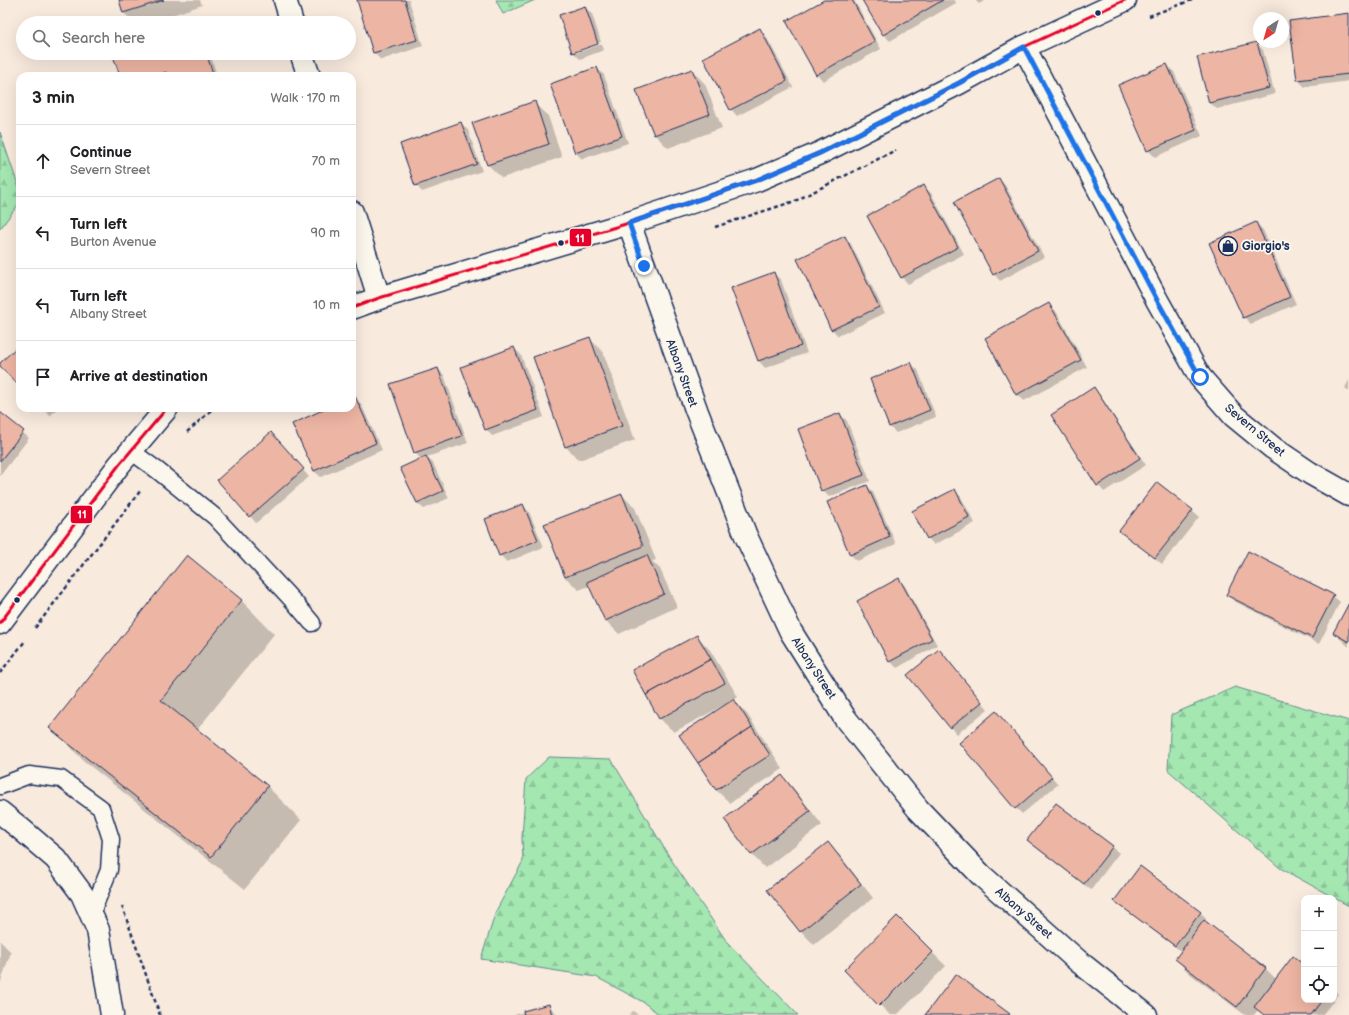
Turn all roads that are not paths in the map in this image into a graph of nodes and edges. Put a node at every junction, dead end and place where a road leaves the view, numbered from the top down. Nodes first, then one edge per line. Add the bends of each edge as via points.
1 (285, 0) edge
2 (1125, 0) edge
3 (290, 16) edge
4 (1024, 47) junction
5 (304, 60) edge
6 (308, 72) edge
7 (629, 223) junction
8 (356, 225) edge
9 (379, 298) junction
10 (356, 307) edge
11 (164, 412) edge
12 (131, 451) junction
13 (1349, 495) edge
14 (0, 623) edge
15 (312, 623) dead end
16 (0, 786) edge
17 (0, 812) edge
18 (91, 915) junction
19 (112, 1015) edge
20 (1146, 1015) edge

1 - 3 street
2 - 4 street
4 - 7 street via 820,153 757,180
4 - 13 street, Severn Street via 1200,377 1234,416 1273,448
5 - 6 street
7 - 9 street
7 - 20 street, Albany Street via 697,412 746,536 790,632 846,718 918,809 980,875 1078,961
8 - 9 street
9 - 10 street
11 - 12 street
12 - 14 street
12 - 15 lane via 215,517
16 - 18 lane via 29,775 61,779 100,808 111,839 109,870
17 - 18 street via 56,859 82,894
18 - 19 street via 98,930

